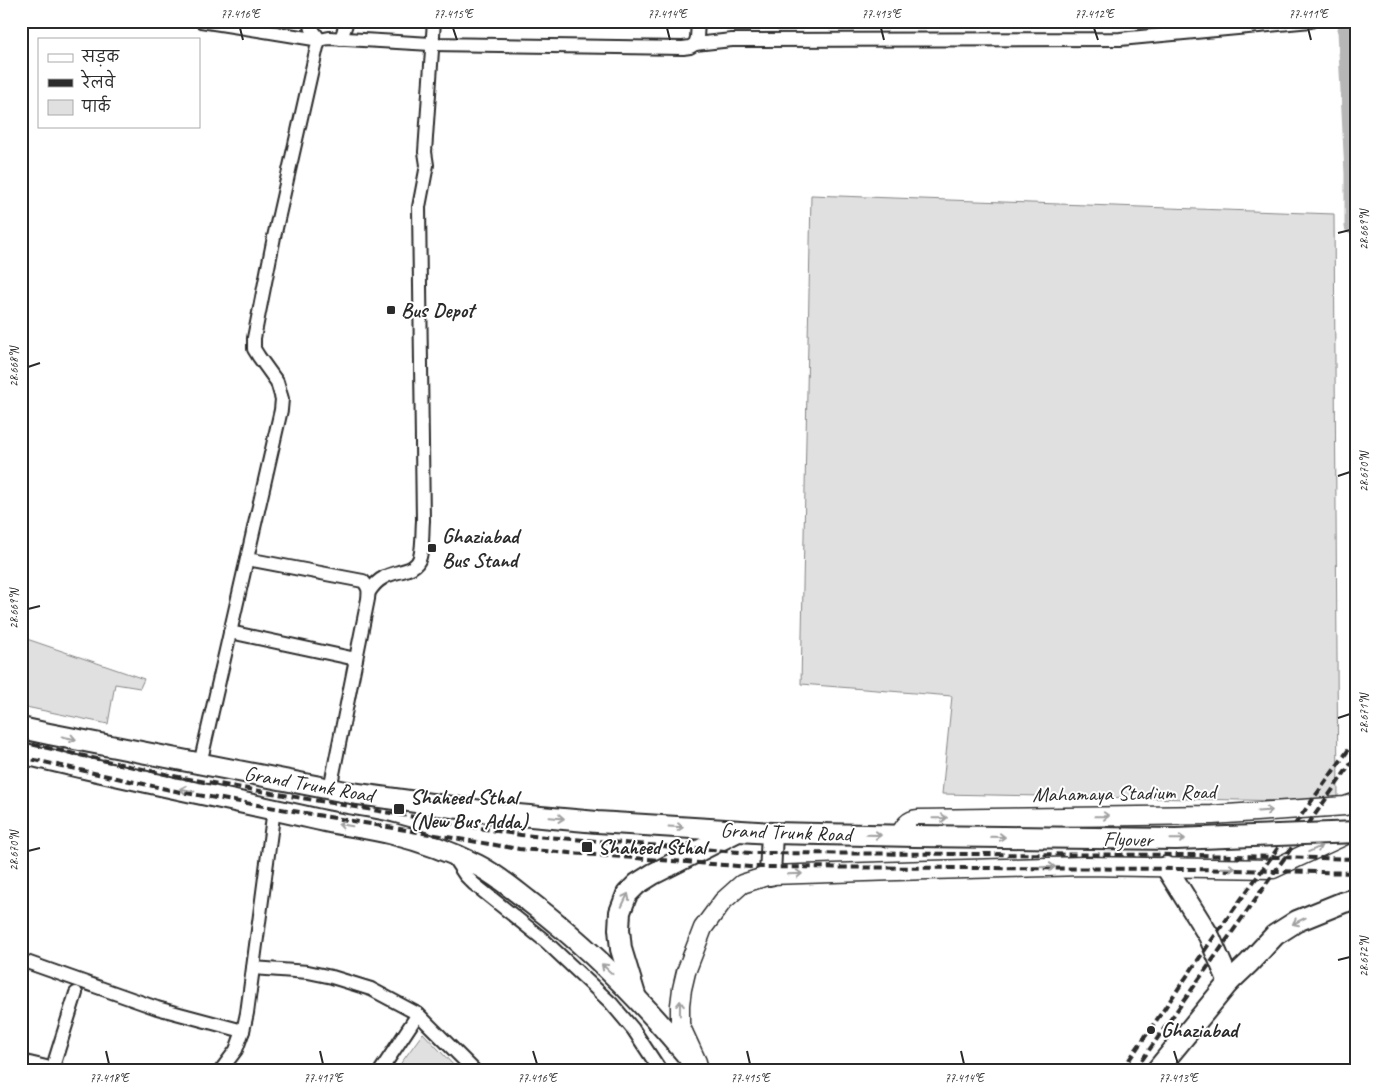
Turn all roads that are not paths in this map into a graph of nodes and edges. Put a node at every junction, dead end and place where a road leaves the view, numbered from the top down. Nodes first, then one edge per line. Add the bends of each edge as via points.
1 (201, 21) edge
2 (309, 21) edge
3 (347, 21) edge
4 (434, 21) edge
5 (698, 21) edge
6 (1311, 21) edge
7 (320, 40) junction
8 (341, 40) junction
9 (431, 44) junction
10 (695, 44) junction
11 (247, 559) junction
12 (369, 592) junction
13 (230, 632) junction
14 (356, 659) junction
15 (21, 728) edge
16 (21, 752) edge
17 (200, 764) junction
18 (330, 789) junction
19 (1357, 802) edge
20 (274, 809) junction
21 (739, 830) junction
22 (1357, 831) edge
23 (772, 833) junction
24 (907, 836) junction
25 (449, 852) junction
26 (1166, 867) junction
27 (770, 875) junction
28 (1352, 898) edge
29 (21, 960) edge
30 (253, 968) junction
31 (1230, 982) junction
32 (76, 994) dead end
33 (636, 997) junction
34 (418, 1014) junction
35 (243, 1031) junction
36 (21, 1060) edge
37 (54, 1069) edge
38 (221, 1070) edge
39 (381, 1070) edge
40 (474, 1070) edge
41 (660, 1070) edge
42 (700, 1070) edge
43 (1156, 1070) edge

1 - 7 street
2 - 7 street
3 - 8 street
4 - 9 street
5 - 10 street
6 - 10 street via 1120,39 732,40
7 - 8 street
7 - 11 street via 254,338 254,349 277,382 282,399
8 - 9 street
9 - 10 street via 683,48
9 - 12 street via 427,165 419,208 423,521 420,558 416,565 385,576
11 - 12 street via 363,581
11 - 13 street
12 - 14 street
13 - 14 street
13 - 17 street
14 - 18 street
15 -> 17 highway, Grand Trunk Road
20 -> 16 highway, Grand Trunk Road
17 - 18 highway, Grand Trunk Road
18 -> 21 highway, Grand Trunk Road via 496,813
24 -> 19 main road, Mahamaya Stadium Road via 906,823 914,819 1212,815 1345,806
25 -> 20 highway, Grand Trunk Road via 393,834
20 - 30 street
21 - 23 highway, Grand Trunk Road
33 -> 21 highway via 619,929 620,912 627,894 653,874
24 -> 22 highway, Flyover, bridge via 1176,839
26 -> 22 main road via 1273,869
23 -> 24 highway, Grand Trunk Road
23 - 27 highway
33 -> 25 highway, Grand Trunk Road via 562,927 497,877
25 - 41 street via 474,884 544,940 611,1003 634,1029
27 -> 26 main road via 1076,866
26 - 31 highway via 1209,936
42 -> 27 main road via 680,1024 686,972 703,928 723,900 742,884
28 -> 31 highway via 1297,921 1274,935
29 - 35 street via 157,1008
30 - 34 street via 332,977 371,989
30 - 35 street
31 - 43 highway
32 - 37 street
33 - 42 highway, Grand Trunk Road
34 - 39 street
34 - 40 street
35 - 38 street via 236,1050
36 - 37 street

